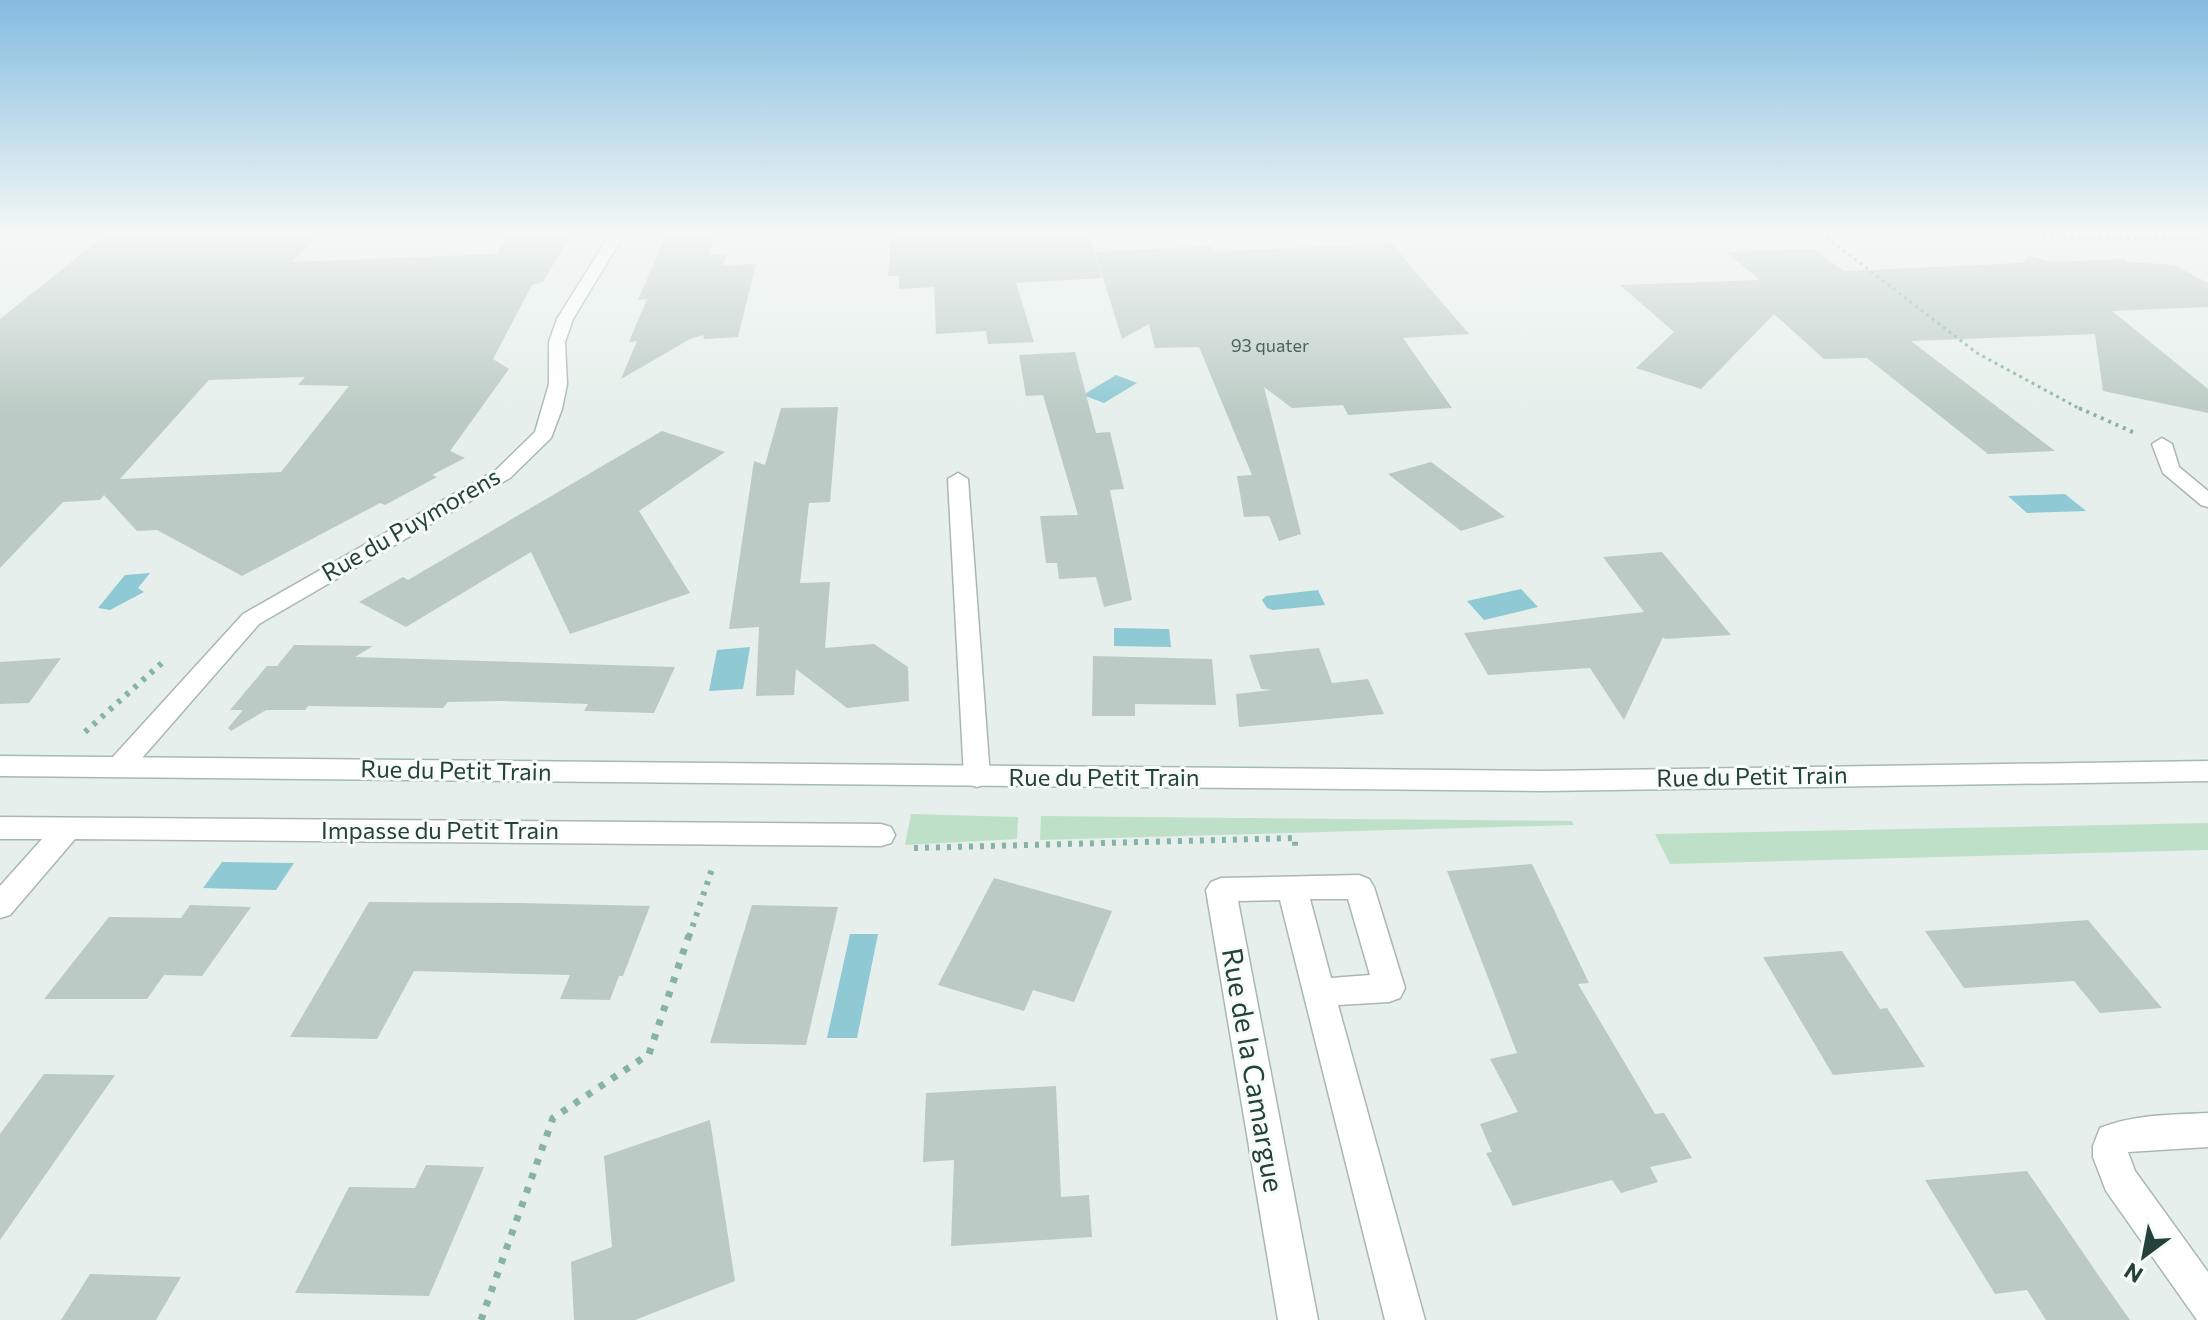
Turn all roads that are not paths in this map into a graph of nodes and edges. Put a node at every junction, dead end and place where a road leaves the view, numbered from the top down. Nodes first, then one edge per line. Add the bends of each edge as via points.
1 (581, 293) edge
2 (2162, 444) road end
3 (958, 479) dead end
4 (2208, 501) edge
5 (0, 766) edge
6 (120, 766) junction
7 (2208, 771) edge
8 (977, 777) junction
9 (0, 828) edge
10 (68, 828) junction
11 (881, 835) road end
12 (1292, 888) junction
13 (0, 906) edge
14 (1319, 992) junction
15 (2208, 1130) edge
16 (2208, 1305) edge
17 (1298, 1320) edge
18 (1405, 1320) edge

1 - 6 street, Rue du Puymorens via 557,342 555,397 544,434 503,474 251,619
2 - 4 street via 2170,469
3 - 8 street
5 - 6 street, Rue du Petit Train
6 - 8 street, Rue du Petit Train
7 - 8 street, Rue du Petit Train via 1542,781
9 - 10 street, Impasse du Petit Train
10 - 11 street, Impasse du Petit Train
10 - 13 street
12 - 14 street
12 - 14 street, Rue de la Camargue via 1359,887 1389,988
12 - 17 street, Rue de la Camargue via 1221,890
14 - 18 street
15 - 16 street via 2125,1134 2110,1147 2122,1184

